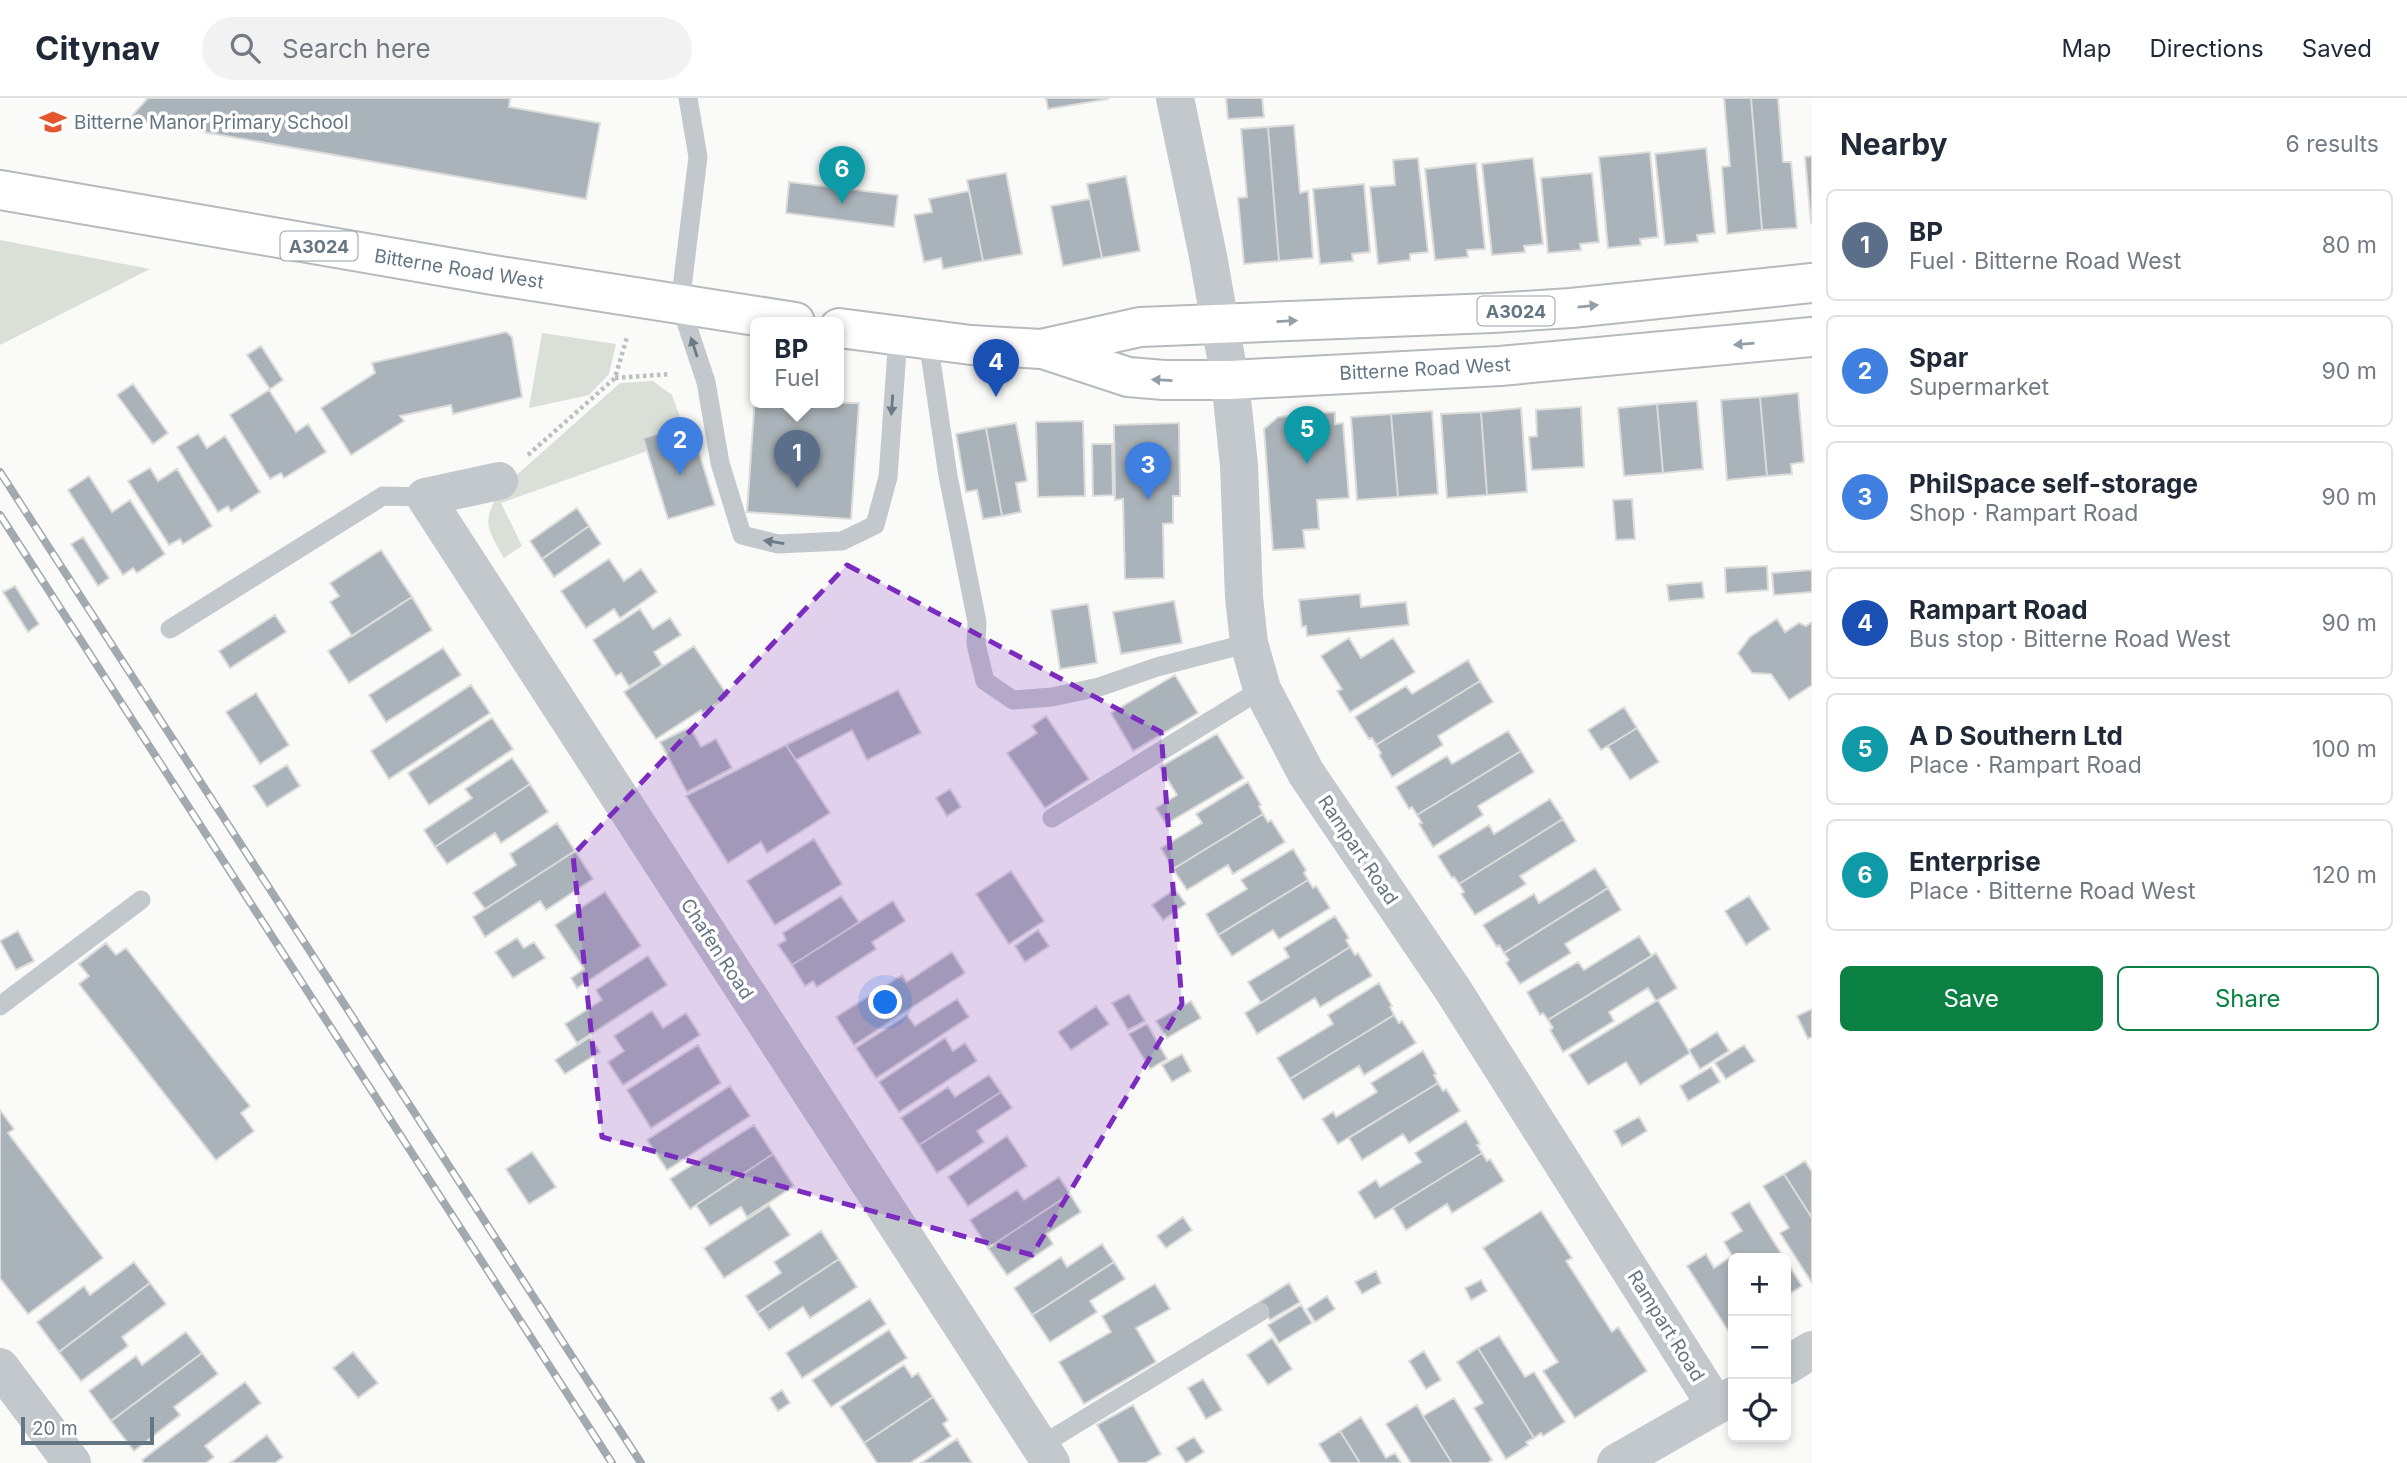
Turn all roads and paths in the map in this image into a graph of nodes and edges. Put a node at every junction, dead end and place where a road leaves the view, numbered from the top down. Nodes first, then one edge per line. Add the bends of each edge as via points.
1 (688, 98) edge
2 (1175, 98) edge
3 (0, 190) edge
4 (1812, 283) edge
5 (639, 298) junction
6 (680, 304) junction
7 (763, 317) edge
8 (1219, 324) junction
9 (844, 329) edge
10 (1812, 337) edge
11 (913, 338) junction
12 (1041, 349) junction
13 (702, 372) junction
14 (615, 378) junction
15 (1230, 380) junction
16 (499, 481) joint
17 (425, 498) junction
18 (170, 629) dead end
19 (1249, 643) junction
20 (1262, 689) junction
21 (1052, 818) dead end
22 (141, 900) dead end
23 (0, 1006) edge
24 (1261, 1312) dead end
25 (1812, 1350) edge
26 (1791, 1363) edge
27 (0, 1367) edge
28 (1725, 1401) edge
29 (1045, 1454) edge
30 (72, 1463) edge
31 (1616, 1463) edge

1 - 6 lane via 698,157
2 - 8 street, Rampart Road
3 - 5 main road, Bitterne Road West / A3024
8 -> 4 main road, Bitterne Road West / A3024 via 1571,308
5 - 6 main road, Bitterne Road West / A3024
5 - 14 path
6 - 7 main road, Bitterne Road West / A3024
13 -> 6 lane
8 - 12 main road, Bitterne Road West / A3024 via 1140,327
8 - 15 street, Rampart Road
9 - 11 main road, Bitterne Road West / A3024
10 -> 15 main road, Bitterne Road West / A3024 via 1500,366
11 - 12 main road, Bitterne Road West / A3024
11 -> 13 lane via 879,513 875,524 842,541 778,544 742,535 720,463
11 - 19 lane via 948,475 985,681 1013,700 1052,697
15 -> 12 main road, Bitterne Road West / A3024 via 1128,377
13 - 14 path
14 - 16 path
15 - 19 street, Rampart Road
16 - 17 street
17 - 18 lane via 383,496
17 - 29 street, Chafen Road
19 - 20 street, Rampart Road
20 - 21 lane
20 - 28 street, Rampart Road via 1306,773
22 - 23 lane
24 - 29 lane
25 - 26 street
27 - 30 street
28 - 31 street

